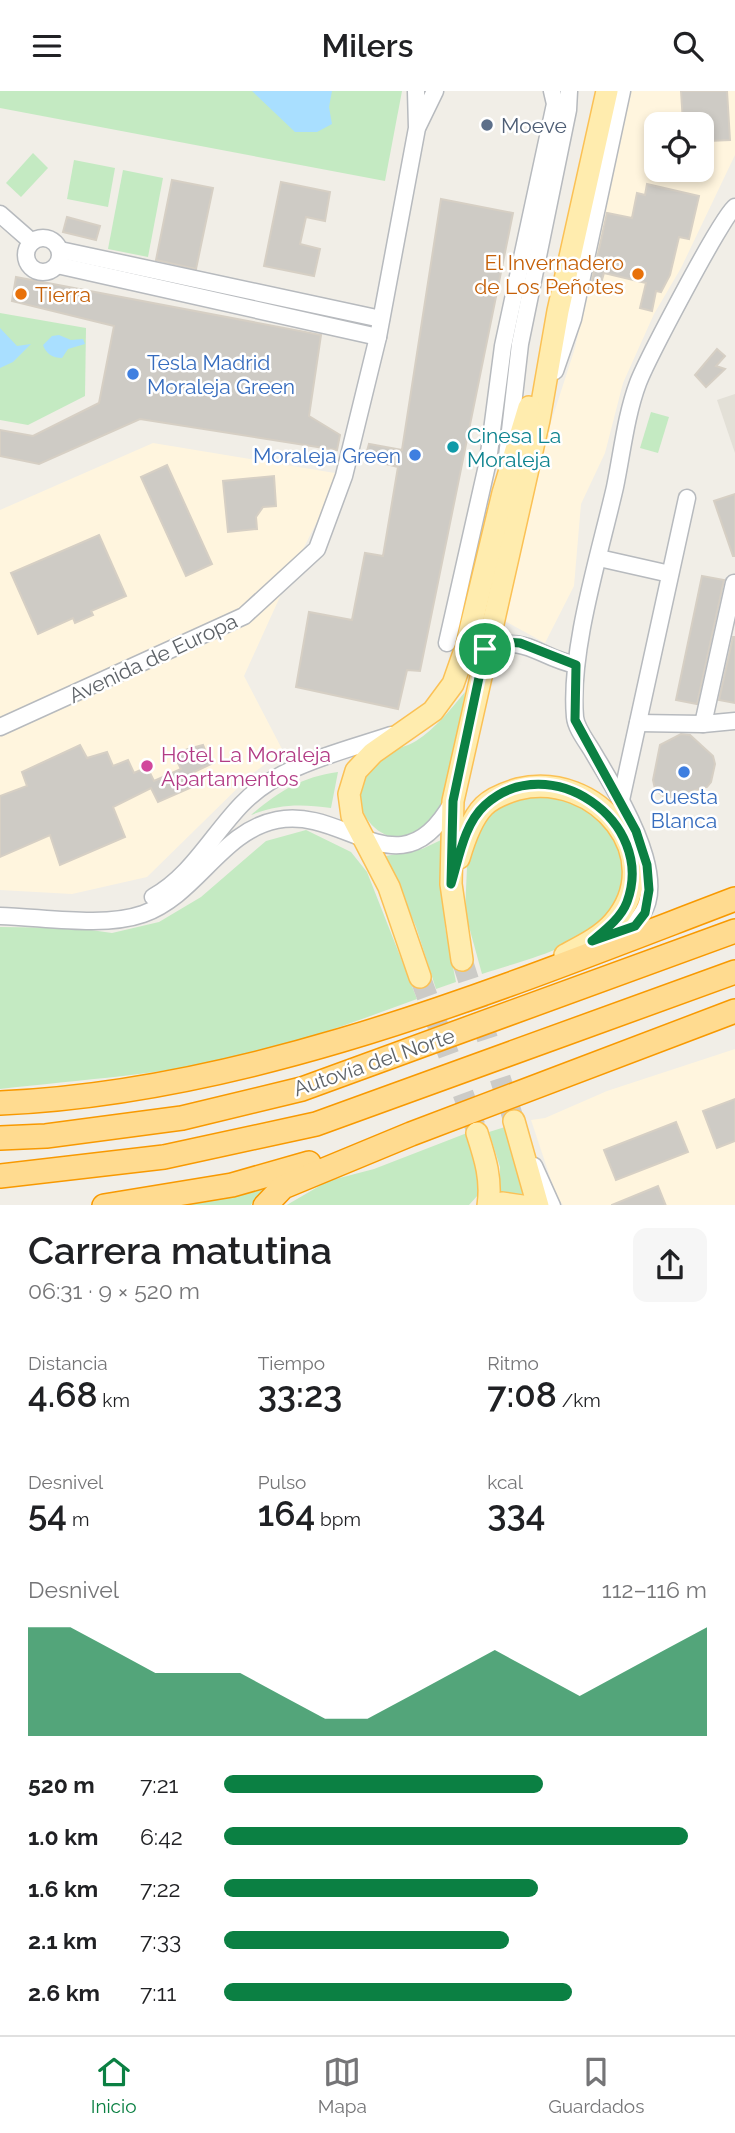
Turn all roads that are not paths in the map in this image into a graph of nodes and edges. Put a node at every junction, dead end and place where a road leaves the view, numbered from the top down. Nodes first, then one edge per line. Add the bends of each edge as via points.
1 (416, 91) edge
2 (436, 91) edge
3 (552, 91) edge
4 (569, 91) edge
5 (607, 91) edge
6 (622, 91) edge
7 (416, 128) junction
8 (735, 207) edge
9 (0, 214) edge
10 (32, 242) junction
11 (58, 258) junction
12 (558, 311) junction
13 (381, 319) junction
14 (378, 337) junction
15 (539, 420) junction
16 (503, 493) junction
17 (687, 498) dead end
18 (599, 558) junction
19 (670, 574) junction
20 (734, 583) edge
21 (447, 643) dead end
22 (485, 649) junction
23 (576, 665) junction
24 (735, 721) edge
25 (638, 723) junction
26 (703, 724) junction
27 (0, 727) edge
28 (412, 728) junction
29 (621, 800) junction
30 (453, 801) junction
31 (361, 838) junction
32 (451, 884) junction
33 (735, 899) edge
34 (0, 916) edge
35 (66, 918) junction
36 (735, 931) edge
37 (592, 941) junction
38 (462, 960) tunnel mouth
39 (735, 972) edge
40 (421, 977) tunnel mouth
41 (512, 982) junction
42 (735, 1011) edge
43 (4, 1103) edge
44 (514, 1121) joint
45 (477, 1133) tunnel mouth
46 (411, 1134) junction
47 (0, 1138) edge
48 (0, 1176) edge
49 (110, 1205) edge
50 (266, 1205) edge
51 (488, 1205) edge
52 (497, 1205) edge
53 (515, 1205) edge
54 (538, 1205) edge
55 (552, 1205) edge

1 - 7 street, Avenida de Europa
2 - 7 street, Avenida de Europa
3 - 21 street via 555,104 503,347 488,461
4 - 16 street via 520,344
5 - 12 main road
6 - 15 street via 573,319
7 - 13 street, Avenida de Europa
8 - 18 street via 718,230 638,384
9 - 10 street
10 - 11 street via 48,238
10 - 11 street via 26,252 36,271 48,272
11 - 13 street
11 - 14 street
12 - 15 main road
12 - 16 main road
13 - 14 street, Avenida de Europa
14 - 27 street, Avenida de Europa via 344,476 317,549 240,618
15 - 22 main road
16 - 28 main road via 453,684 433,711
17 - 19 street
18 - 19 street
18 - 23 street
19 - 25 street
20 - 26 street
22 - 23 street via 505,642 520,643
22 - 30 main road
23 - 29 street via 575,720
24 - 26 street
25 - 26 street
25 - 29 street
28 - 31 main road via 373,753 356,771 349,794
28 - 35 street via 277,776 243,803 192,865 144,902
29 - 37 street via 647,865 645,913 635,926
30 - 31 street via 439,827 413,842 399,845
30 - 32 main road
31 - 35 street via 315,820 264,823 235,840 199,877 145,913 96,922
31 - 40 main road via 389,887
32 - 37 main road via 466,834 484,806 510,791 541,784 572,790 597,803 617,825 629,851 633,875 627,903 613,924
32 - 38 main road
33 - 41 highway
34 - 35 street
36 - 47 highway, Autovía del Norte via 302,1089 182,1118
37 - 41 main road
39 - 48 highway, Autovía del Norte via 316,1124 164,1157
41 - 43 highway via 306,1052 157,1087
42 - 46 highway
44 - 54 main road
44 - 55 street
45 - 51 main road via 488,1168
46 - 49 highway via 233,1185
46 - 50 highway via 283,1187
52 - 53 main road

